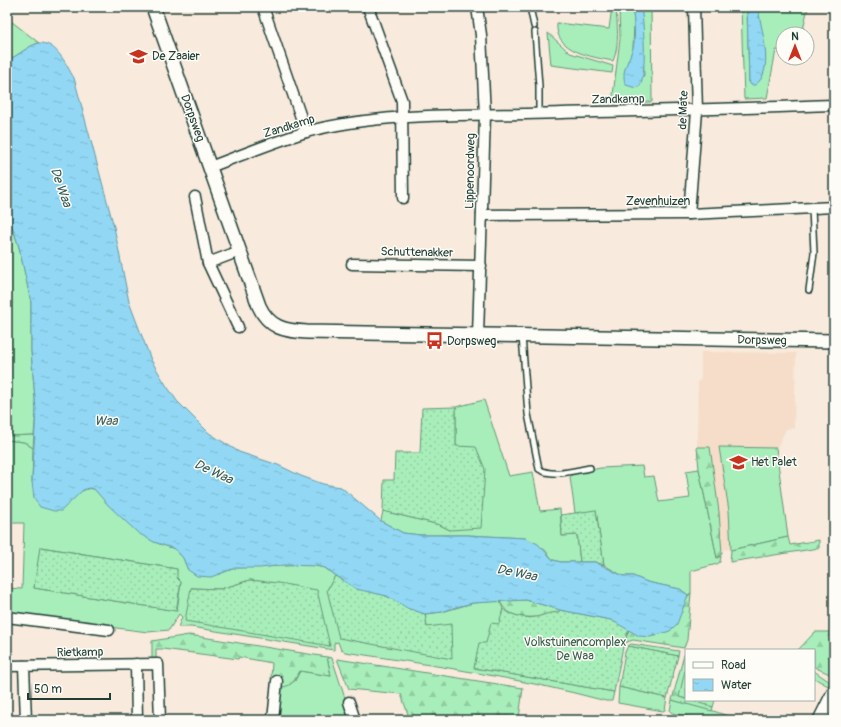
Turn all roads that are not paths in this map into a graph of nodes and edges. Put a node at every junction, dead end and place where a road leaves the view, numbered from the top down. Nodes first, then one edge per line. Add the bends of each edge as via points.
1 (153, 7) edge
2 (263, 7) edge
3 (368, 7) edge
4 (477, 7) edge
5 (530, 7) edge
6 (694, 7) edge
7 (534, 26) dead end
8 (535, 32) dead end
9 (834, 105) edge
10 (697, 111) junction
11 (539, 113) junction
12 (485, 115) junction
13 (402, 118) junction
14 (306, 132) junction
15 (210, 166) junction
16 (195, 197) dead end
17 (403, 198) dead end
18 (834, 207) edge
19 (812, 208) junction
20 (689, 214) junction
21 (482, 215) junction
22 (240, 251) junction
23 (208, 263) junction
24 (352, 264) dead end
25 (481, 266) junction
26 (809, 290) dead end
27 (238, 327) dead end
28 (478, 335) junction
29 (522, 336) junction
30 (834, 341) edge
31 (590, 468) dead end
32 (7, 617) edge
33 (109, 630) dead end
34 (136, 664) junction
35 (7, 666) edge
36 (24, 666) junction
37 (277, 681) dead end
38 (834, 692) edge
39 (349, 702) dead end
40 (26, 720) edge
41 (137, 720) edge
42 (160, 720) edge
43 (273, 720) edge
44 (355, 720) edge
45 (820, 720) edge

1 - 15 street, Dorpsweg
2 - 14 street
3 - 13 street via 402,101
4 - 12 street, Lippenoordweg
5 - 7 lane
6 - 10 street, de Mate
8 - 11 lane
9 - 10 street, Zandkamp
10 - 11 street, Zandkamp
10 - 20 street, de Mate
11 - 12 street, Zandkamp
12 - 13 street, Zandkamp
12 - 21 street, Lippenoordweg
13 - 14 street, Zandkamp via 352,123
13 - 17 street
14 - 15 street, Zandkamp
15 - 22 street, Dorpsweg
16 - 23 street
18 - 19 street, Zevenhuizen
19 - 20 street, Zevenhuizen
19 - 26 lane via 814,253
20 - 21 street, Zevenhuizen
21 - 25 street, Lippenoordweg
22 - 23 street
22 - 28 street, Dorpsweg via 263,312 270,323 282,330
23 - 27 street
24 - 25 street, Schuttenakker
25 - 28 street, Lippenoordweg
28 - 29 street, Dorpsweg
29 - 30 street, Dorpsweg
29 - 31 lane via 528,414 539,469 558,472
32 - 33 street
34 - 36 street, Rietkamp
34 - 41 street
34 - 42 street, Rietkamp via 158,664
35 - 36 street, Rietkamp
36 - 40 street
37 - 43 street
38 - 45 street
39 - 44 street

